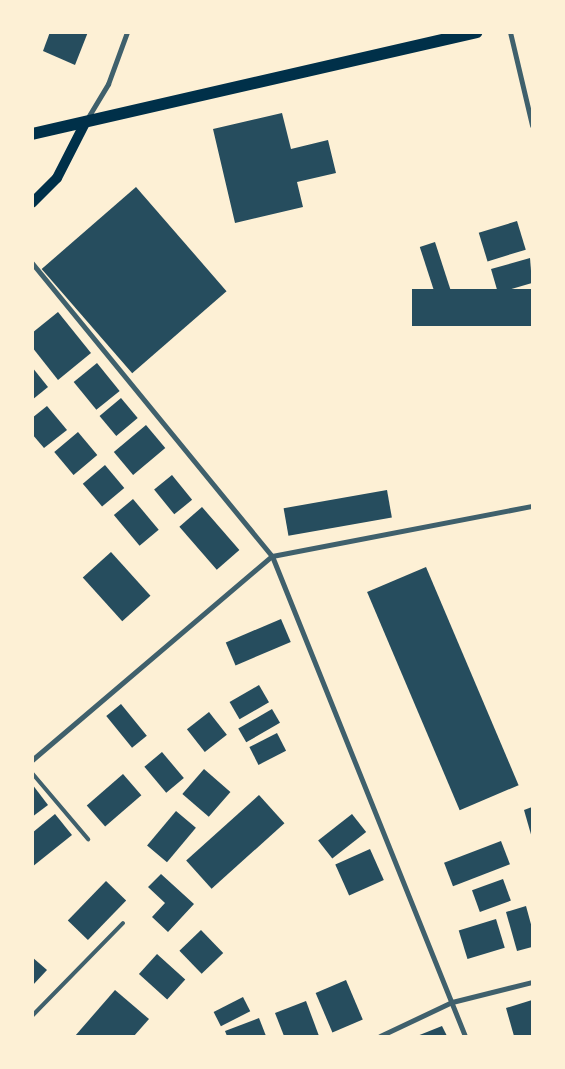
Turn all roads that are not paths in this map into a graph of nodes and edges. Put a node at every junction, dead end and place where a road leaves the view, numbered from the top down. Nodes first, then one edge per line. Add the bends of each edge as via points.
1 (127, 32) edge
2 (476, 32) edge
3 (510, 32) edge
4 (460, 34) edge
5 (86, 121) junction
6 (532, 125) edge
7 (32, 134) edge
8 (32, 203) edge
9 (32, 262) edge
10 (532, 506) edge
11 (272, 556) junction
12 (32, 760) edge
13 (32, 773) edge
14 (88, 839) dead end
15 (123, 923) dead end
16 (532, 982) edge
17 (452, 1002) junction
18 (32, 1016) edge
19 (380, 1036) edge
20 (465, 1036) edge

1 - 5 street via 108,84
2 - 4 main road
3 - 6 street
4 - 5 main road
5 - 7 main road
5 - 8 main road via 57,178
9 - 11 street
10 - 11 street
11 - 12 street
11 - 17 street
13 - 14 lane
15 - 18 lane
16 - 17 street
17 - 19 street
17 - 20 street

